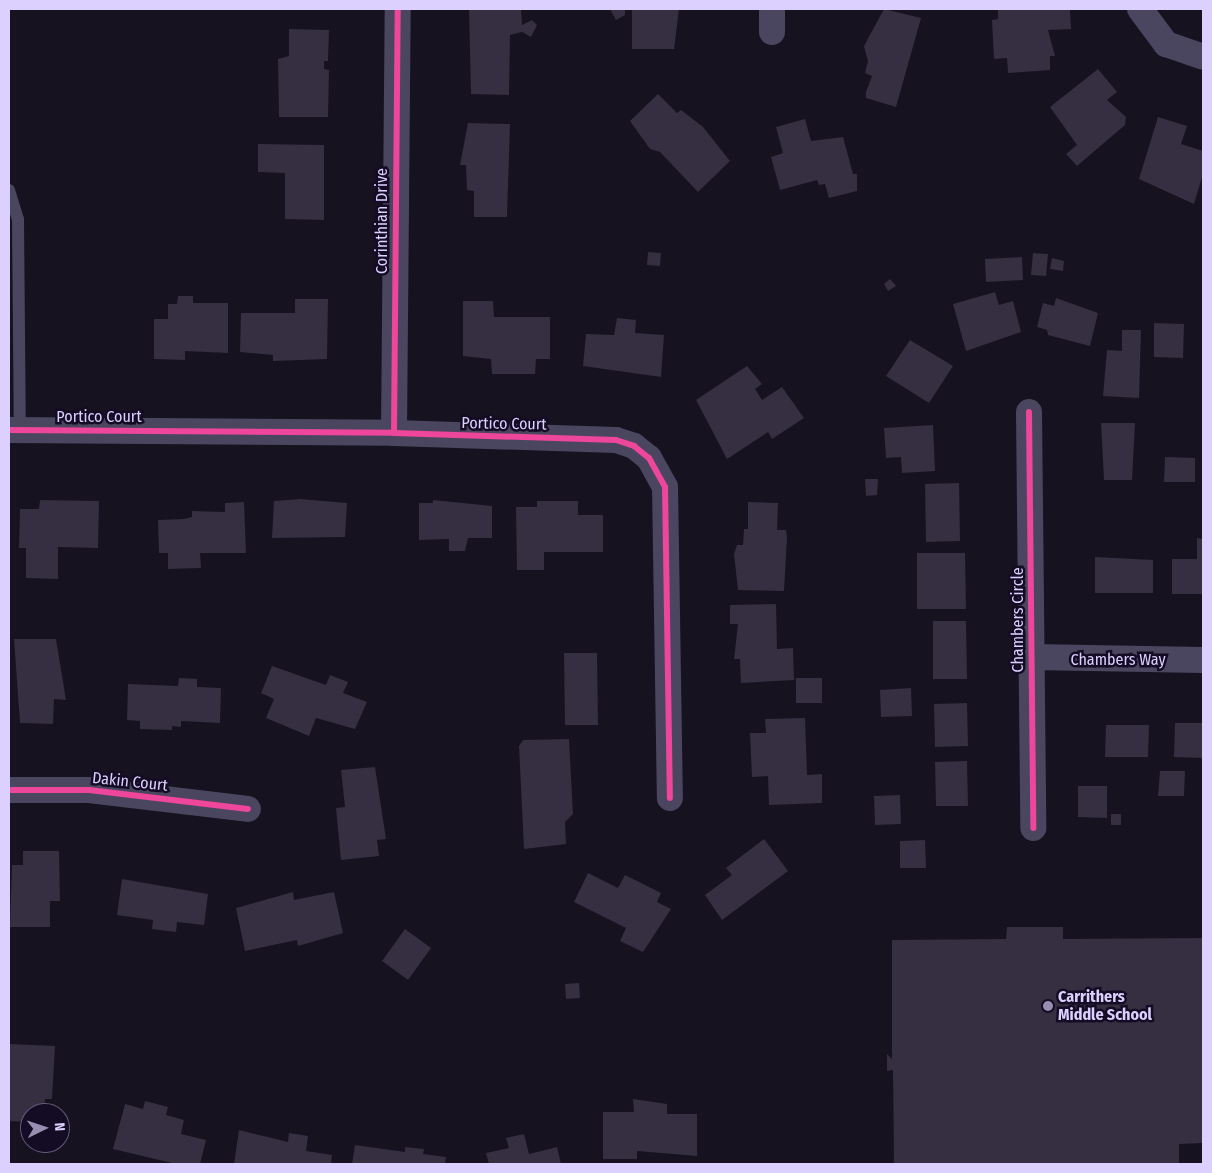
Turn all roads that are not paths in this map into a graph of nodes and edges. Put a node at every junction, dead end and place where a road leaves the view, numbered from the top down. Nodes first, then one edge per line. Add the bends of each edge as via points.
1 (398, 9) edge
2 (1140, 9) edge
3 (1203, 57) edge
4 (9, 190) edge
5 (1029, 412) dead end
6 (14, 430) edge
7 (394, 433) junction
8 (1032, 657) junction
9 (1203, 660) edge
10 (9, 790) edge
11 (670, 798) dead end
12 (248, 810) dead end
13 (1033, 828) dead end

1 - 7 street, Corinthian Drive
2 - 3 street via 1166,44
4 - 6 lane via 18,219
5 - 8 street, Chambers Circle
6 - 7 street, Portico Court
7 - 11 street, Portico Court via 616,440 649,458 665,488
8 - 9 street, Chambers Way
8 - 13 street, Chambers Circle
10 - 12 street, Dakin Court via 89,790

